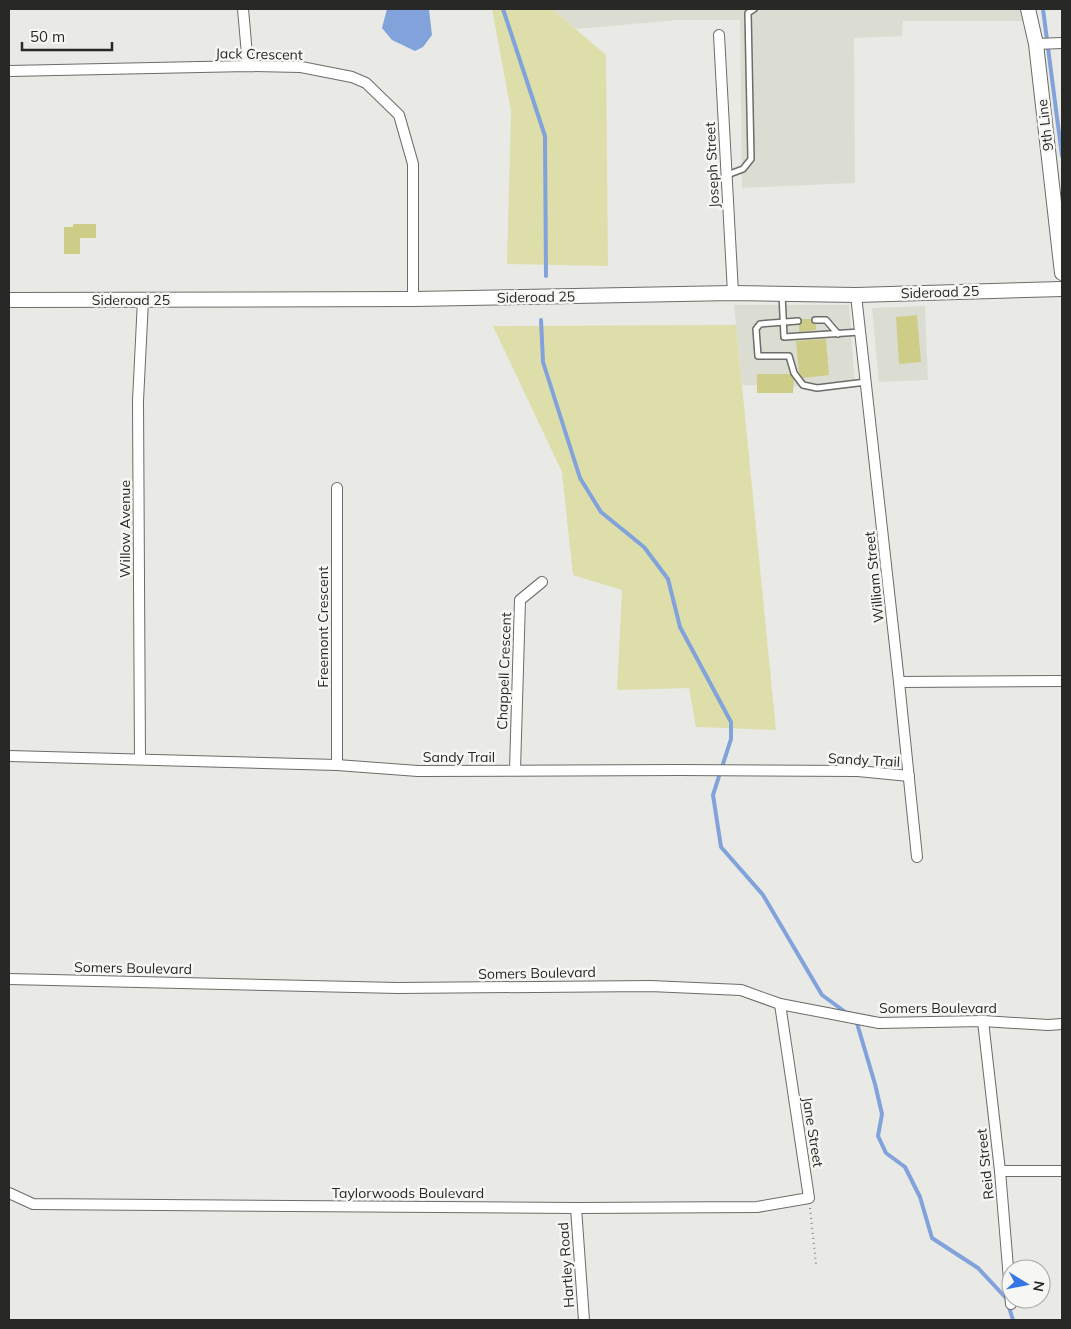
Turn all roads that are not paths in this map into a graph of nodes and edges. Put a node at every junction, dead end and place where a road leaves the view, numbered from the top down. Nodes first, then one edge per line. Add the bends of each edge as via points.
1 (243, 9) edge
2 (754, 9) edge
3 (1028, 9) edge
4 (719, 35) dead end
5 (1062, 43) edge
6 (1036, 44) junction
7 (248, 66) junction
8 (9, 71) edge
9 (726, 176) junction
10 (1062, 272) edge
11 (1062, 289) edge
12 (733, 293) junction
13 (782, 294) junction
14 (856, 295) junction
15 (412, 299) junction
16 (9, 300) edge
17 (143, 300) junction
18 (815, 320) dead end
19 (798, 321) dead end
20 (783, 322) junction
21 (860, 332) junction
22 (838, 334) junction
23 (866, 382) junction
24 (337, 488) dead end
25 (542, 582) dead end
26 (1062, 681) edge
27 (899, 682) junction
28 (9, 756) edge
29 (140, 759) junction
30 (337, 765) junction
31 (515, 770) junction
32 (908, 776) junction
33 (917, 857) dead end
34 (9, 978) edge
35 (780, 1004) junction
36 (983, 1021) junction
37 (1062, 1024) edge
38 (1000, 1171) junction
39 (1062, 1171) edge
40 (9, 1193) edge
41 (809, 1198) joint
42 (576, 1208) junction
43 (1007, 1259) edge
44 (584, 1320) edge

1 - 7 street
2 - 9 lane via 748,13 751,159 743,169
3 - 6 main road, 9th Line
4 - 9 street, Joseph Street
5 - 6 street
6 - 10 main road, 9th Line
7 - 8 street, Jack Crescent
7 - 15 street, Jack Crescent via 301,67 352,77 366,83 398,115 413,164
9 - 12 street, Joseph Street
11 - 14 main road, Sideroad 25
12 - 13 main road, Sideroad 25
12 - 15 main road, Sideroad 25
13 - 14 main road, Sideroad 25
13 - 20 lane
14 - 21 street, William Street
15 - 17 main road, Sideroad 25
16 - 17 main road, Sideroad 25
17 - 29 street, Willow Avenue via 138,400
18 - 22 lane via 826,320
19 - 20 lane
20 - 22 lane via 784,337
20 - 23 lane via 760,324 756,329 758,356 789,356 794,373 803,385 816,388
21 - 22 lane
21 - 23 street, William Street
23 - 27 street, William Street
24 - 30 street, Freemont Crescent
25 - 31 street, Chappell Crescent via 520,600
26 - 27 street
27 - 32 street, William Street
28 - 29 street, Sandy Trail
29 - 30 street, Sandy Trail
30 - 31 street, Sandy Trail via 418,771
31 - 32 street, Sandy Trail via 858,771
32 - 33 street, William Street
34 - 35 street, Somers Boulevard via 398,988 650,986 741,990
35 - 36 street, Somers Boulevard via 879,1023
35 - 41 street, Jane Street
36 - 37 street, Somers Boulevard
36 - 38 street, Reid Street
38 - 39 street
38 - 43 street, Reid Street
40 - 42 street, Taylorwoods Boulevard via 34,1204
41 - 42 street, Taylorwoods Boulevard via 757,1207
42 - 44 street, Hartley Road

